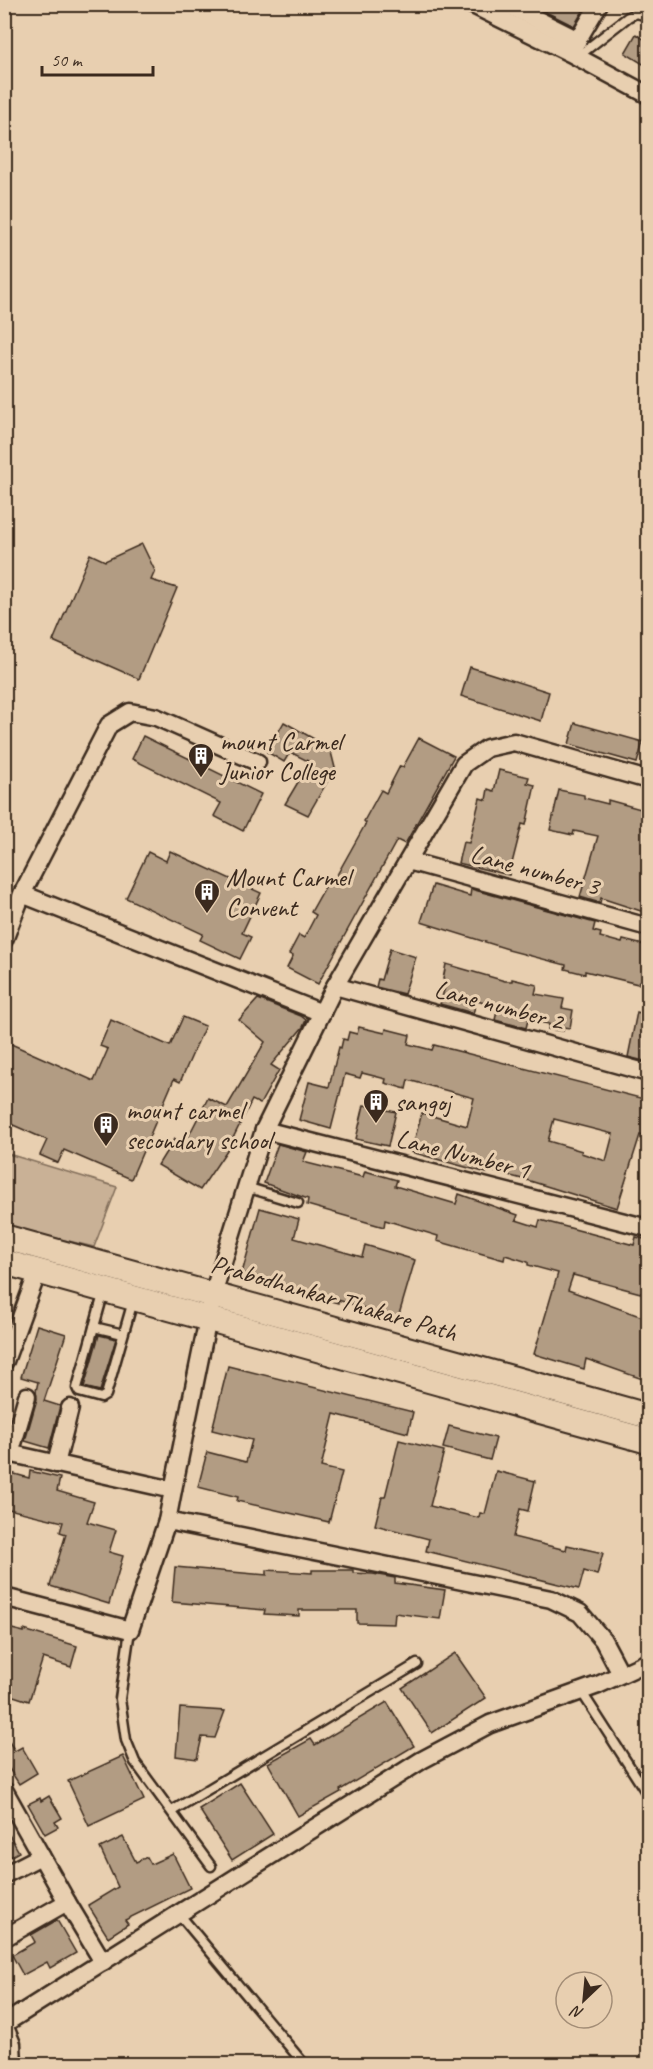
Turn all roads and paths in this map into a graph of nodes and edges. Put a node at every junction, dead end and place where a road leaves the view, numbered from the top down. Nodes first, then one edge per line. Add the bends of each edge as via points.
1 (471, 4) edge
2 (506, 4) edge
3 (599, 4) edge
4 (648, 16) edge
5 (575, 50) junction
6 (648, 95) edge
7 (257, 762) dead end
8 (648, 780) edge
9 (408, 861) junction
10 (22, 894) junction
11 (648, 927) edge
12 (4, 940) edge
13 (335, 986) junction
14 (322, 1013) junction
15 (648, 1073) edge
16 (264, 1130) junction
17 (246, 1187) junction
18 (298, 1203) dead end
19 (648, 1228) edge
20 (4, 1237) edge
21 (4, 1262) edge
22 (38, 1271) junction
23 (105, 1289) junction
24 (134, 1297) junction
25 (211, 1305) junction
26 (94, 1327) junction
27 (123, 1334) junction
28 (5, 1361) edge
29 (27, 1396) dead end
30 (70, 1408) dead end
31 (648, 1416) edge
32 (648, 1441) edge
33 (9, 1450) edge
34 (57, 1459) junction
35 (173, 1490) junction
36 (167, 1521) junction
37 (4, 1597) edge
38 (130, 1630) junction
39 (648, 1662) edge
40 (417, 1664) dead end
41 (621, 1674) junction
42 (581, 1691) junction
43 (4, 1790) edge
44 (648, 1795) edge
45 (172, 1811) junction
46 (41, 1856) junction
47 (211, 1866) dead end
48 (4, 1875) edge
49 (67, 1902) junction
50 (179, 1914) junction
51 (4, 1938) edge
52 (103, 1962) junction
53 (5, 2023) edge
54 (13, 2064) edge
55 (304, 2064) edge

1 - 5 street
2 - 5 street
3 - 5 street
4 - 5 lane via 636,13
5 - 6 street
7 - 10 street via 156,717 130,712 109,725
8 - 9 street via 514,742 487,748 464,764
9 - 11 street, Lane number 3
9 - 13 street
10 - 12 street
10 - 14 street
13 - 14 street
13 - 15 street, Lane number 2
14 - 16 street
16 - 17 street
16 - 19 street, Lane Number 1
17 - 18 lane
17 - 25 street
20 - 25 main road, Prabodhankar Thakare Path
21 - 22 main road, Prabodhankar Thakare Path
22 - 23 main road, Prabodhankar Thakare Path
22 - 28 street
23 - 24 main road, Prabodhankar Thakare Path
23 - 26 lane
24 - 25 main road, Prabodhankar Thakare Path
24 - 27 lane
25 - 31 main road, Prabodhankar Thakare Path
25 - 32 main road, Prabodhankar Thakare Path
25 - 35 street
26 - 27 lane
26 - 27 lane via 77,1391 101,1398 106,1395
29 - 33 street
30 - 34 street
33 - 34 street
34 - 35 street
35 - 36 street
36 - 38 street
36 - 41 street via 552,1599 580,1613 603,1640
37 - 38 street
38 - 45 lane via 120,1699 126,1740 135,1762
39 - 41 street
40 - 45 lane
41 - 42 street
42 - 44 lane
42 - 50 street via 490,1724 422,1760
43 - 46 street
45 - 47 lane
46 - 48 street
46 - 49 street
49 - 51 street
49 - 52 street
50 - 52 street
50 - 55 lane
52 - 53 street
53 - 54 street

